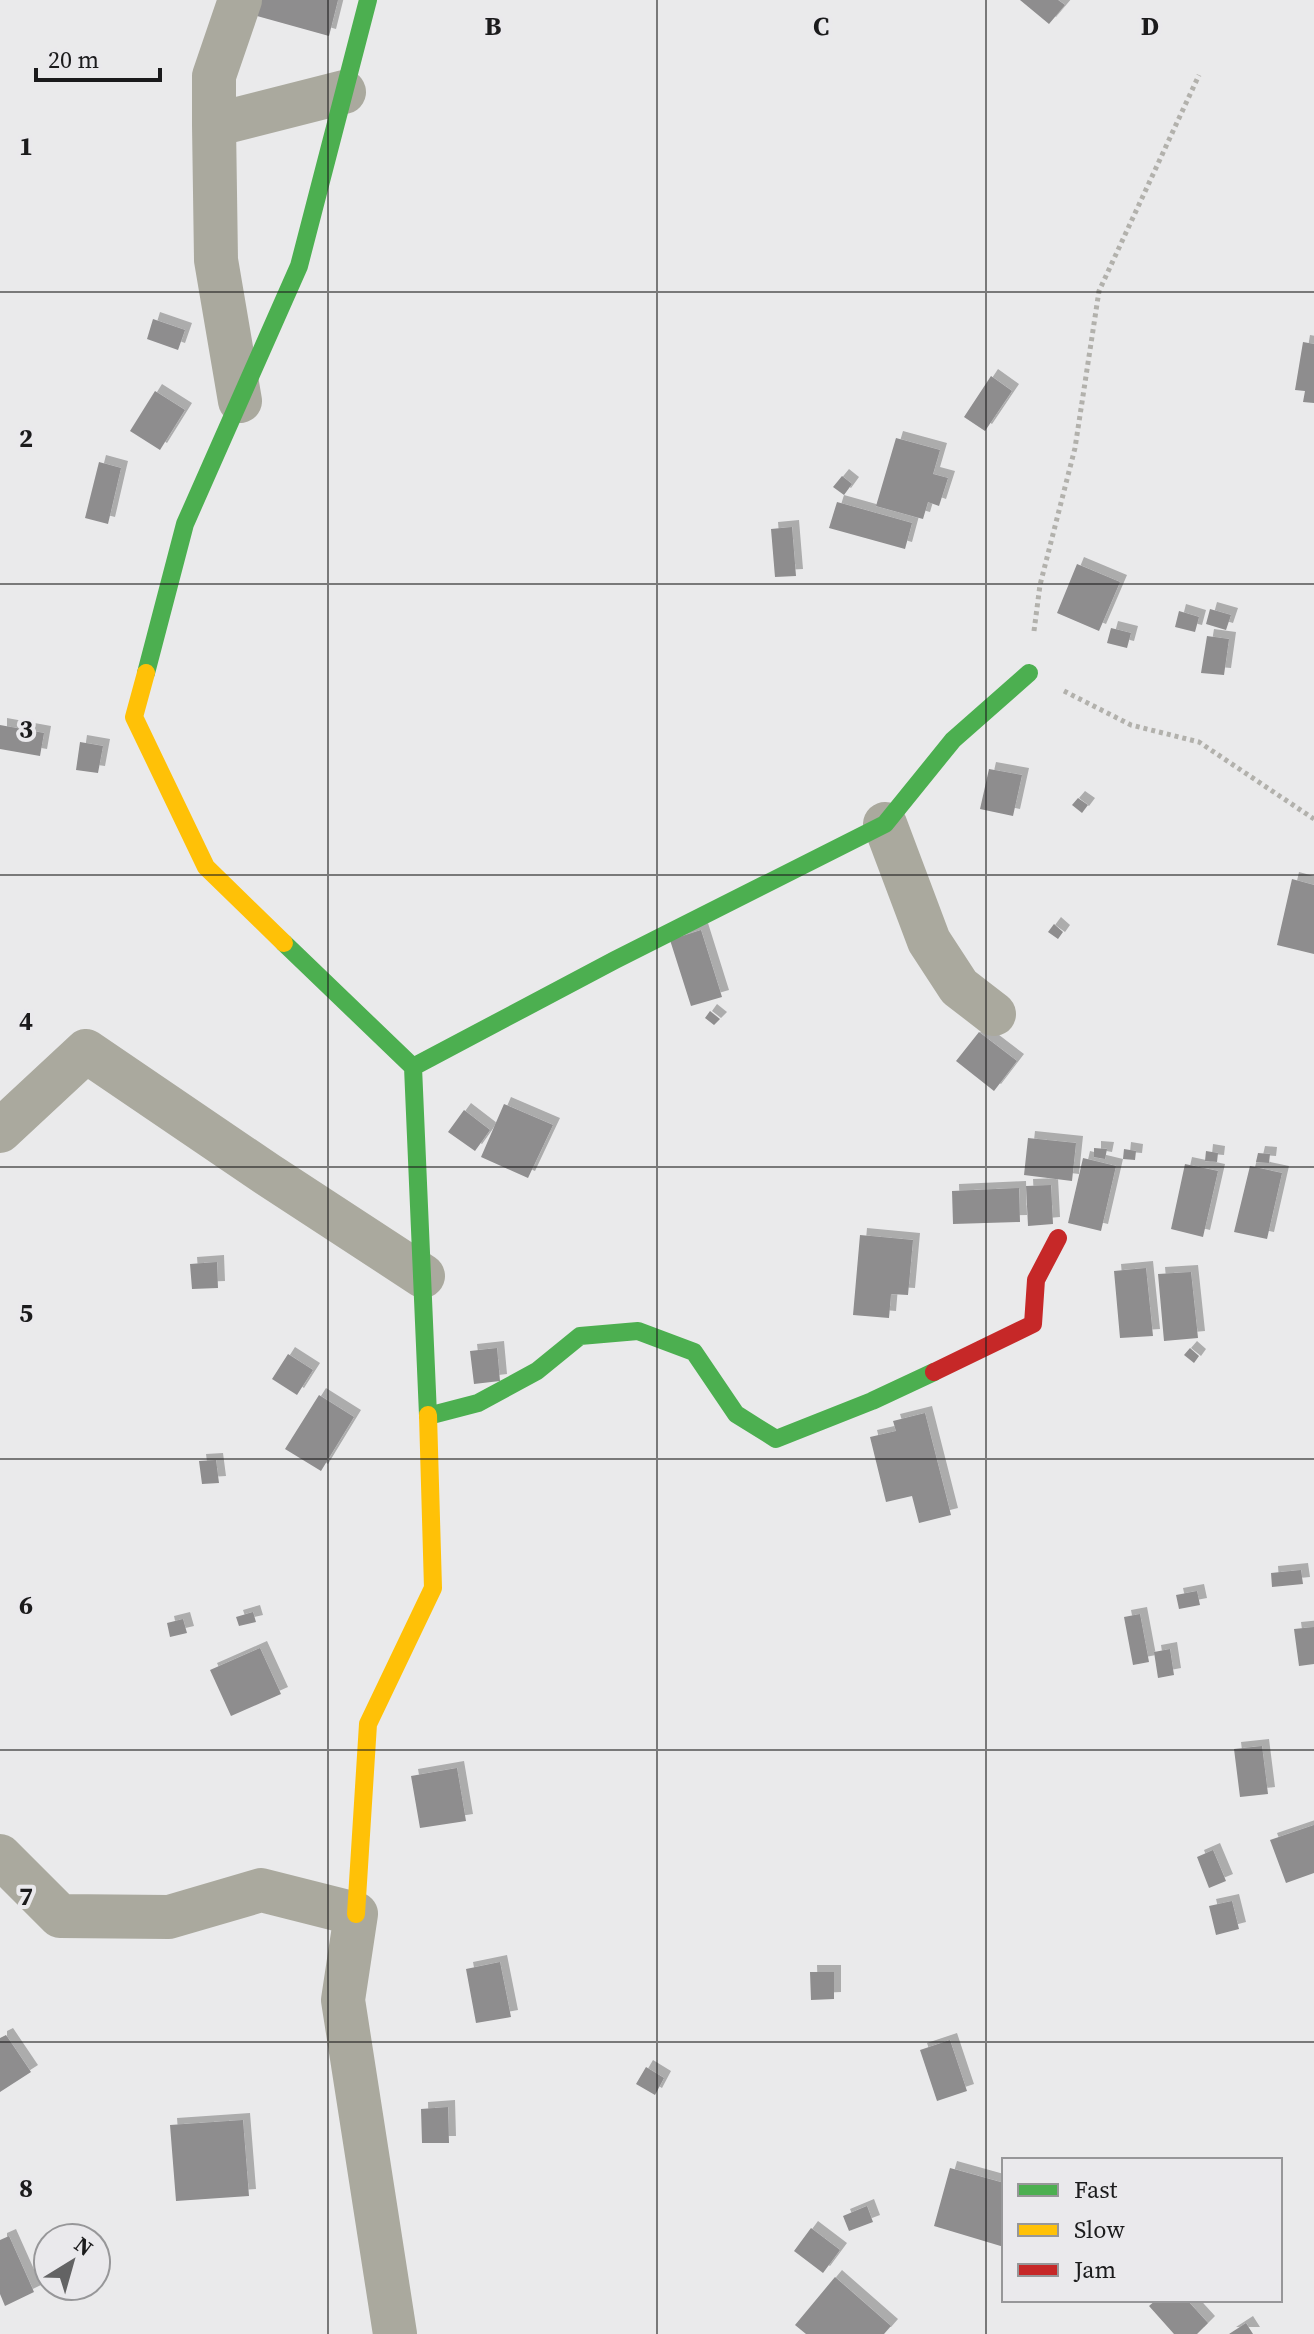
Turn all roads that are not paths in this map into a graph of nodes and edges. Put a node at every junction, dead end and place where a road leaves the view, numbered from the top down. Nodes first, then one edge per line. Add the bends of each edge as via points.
1 (240, 0) edge
2 (368, 0) edge
3 (344, 92) junction
4 (214, 125) junction
5 (240, 401) junction
6 (1029, 673) road end
7 (885, 824) junction
8 (994, 1014) dead end
9 (413, 1067) junction
10 (0, 1131) edge
11 (1058, 1238) dead end
12 (423, 1276) junction
13 (428, 1416) junction
14 (0, 1856) edge
15 (356, 1914) junction
16 (395, 2334) edge

1 - 4 street via 214,76
2 - 3 street
3 - 4 street
3 - 5 street via 299,266
4 - 5 street via 216,260
5 - 9 street via 185,524 134,717 206,867
6 - 7 street via 953,740
7 - 8 street via 929,941 959,987
7 - 9 street
9 - 12 street
10 - 12 street via 86,1051
11 - 13 street via 1036,1280 1033,1324 872,1401 776,1439 736,1414 694,1352 638,1331 580,1336 537,1371 478,1403
12 - 13 street
13 - 15 street via 433,1588 368,1724
14 - 15 street via 60,1916 169,1917 261,1890
15 - 16 street via 343,2000

